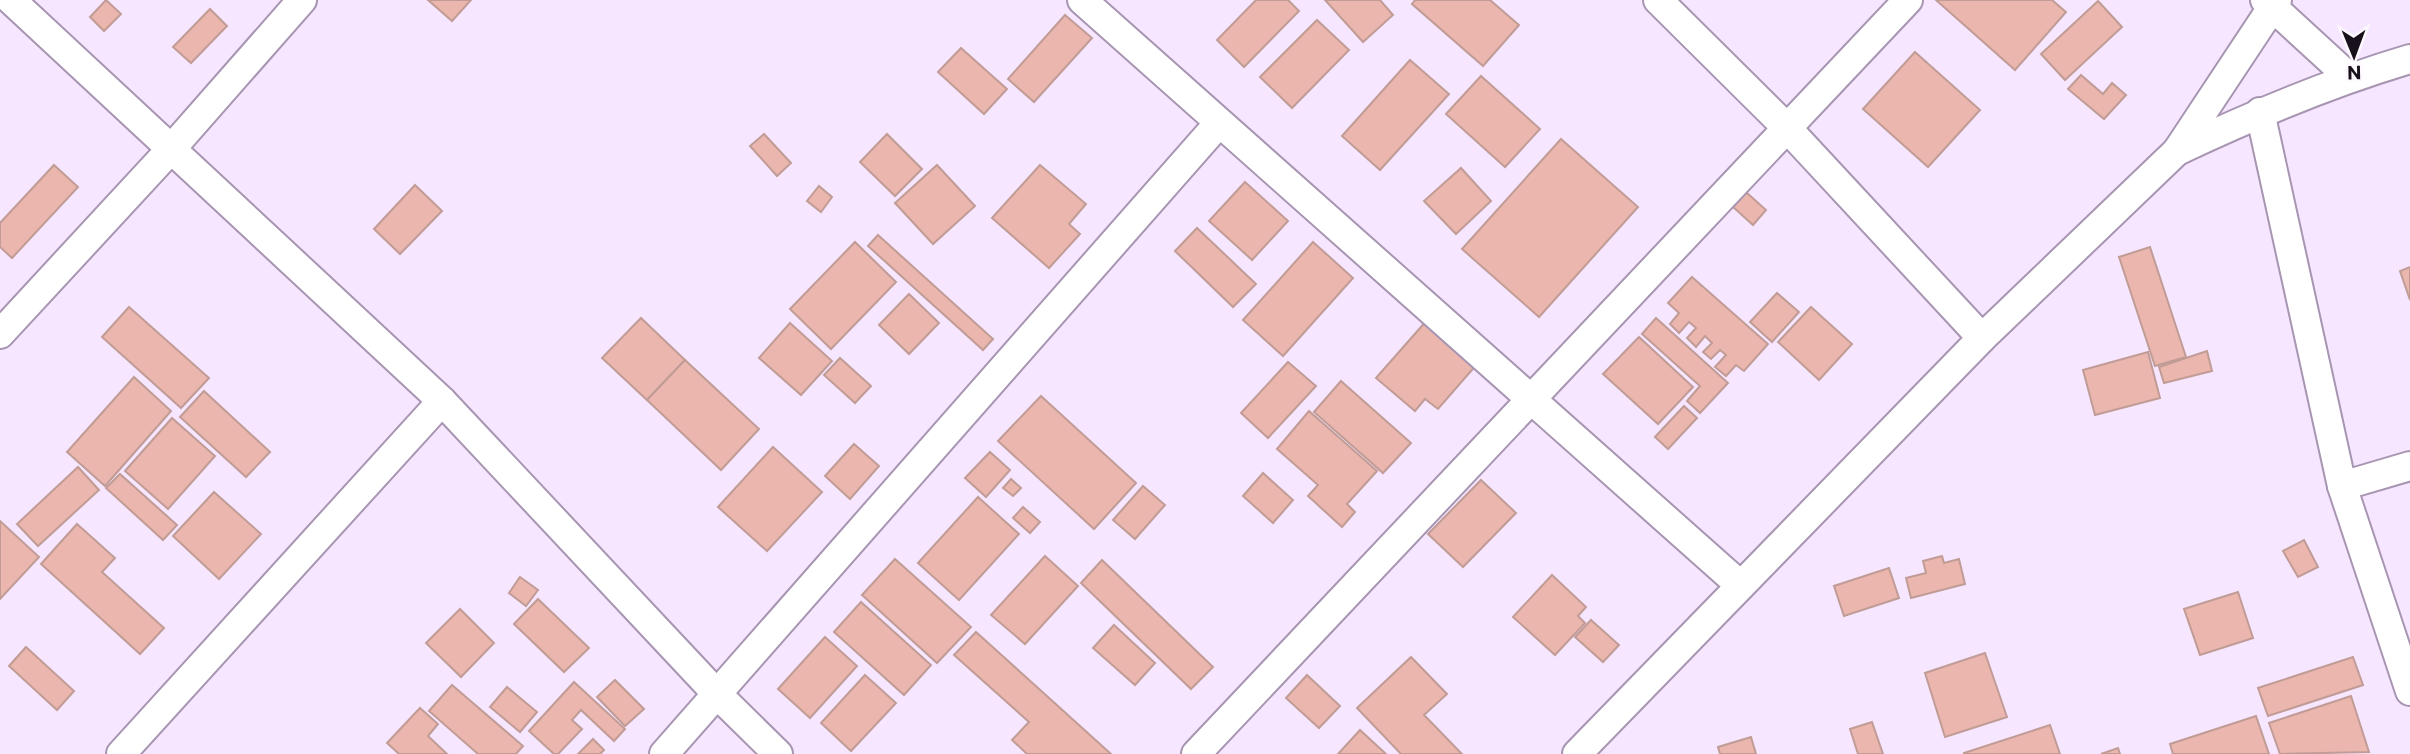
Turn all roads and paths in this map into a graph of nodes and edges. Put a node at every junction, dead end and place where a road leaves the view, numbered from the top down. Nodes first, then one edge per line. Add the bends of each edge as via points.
1 (11, 0) edge
2 (302, 0) edge
3 (1082, 0) edge
4 (1658, 0) edge
5 (1908, 0) edge
6 (2271, 2) edge
7 (2410, 59) edge
8 (2349, 77) junction
9 (2260, 111) junction
10 (1219, 123) junction
11 (1787, 128) junction
12 (172, 148) junction
13 (2177, 151) junction
14 (0, 334) edge
15 (1982, 338) junction
16 (1530, 400) junction
17 (442, 401) junction
18 (2410, 466) edge
19 (2342, 486) junction
20 (1740, 585) junction
21 (2410, 691) edge
22 (718, 695) junction
23 (121, 754) edge
24 (664, 754) edge
25 (779, 754) edge
26 (1196, 754) edge
27 (1577, 754) edge

1 - 12 street
2 - 12 street
3 - 10 street
4 - 11 street
5 - 11 street
6 - 8 street
6 - 13 street
7 - 8 street
8 - 9 street
9 - 13 street
9 - 19 street
10 - 16 street
10 - 22 street
11 - 15 street
11 - 16 street
12 - 14 street
12 - 17 street
13 - 15 street
15 - 20 street
16 - 20 street
16 - 26 street
17 - 22 street
17 - 23 street
18 - 19 street
19 - 21 street
20 - 27 street
22 - 24 street
22 - 25 street

